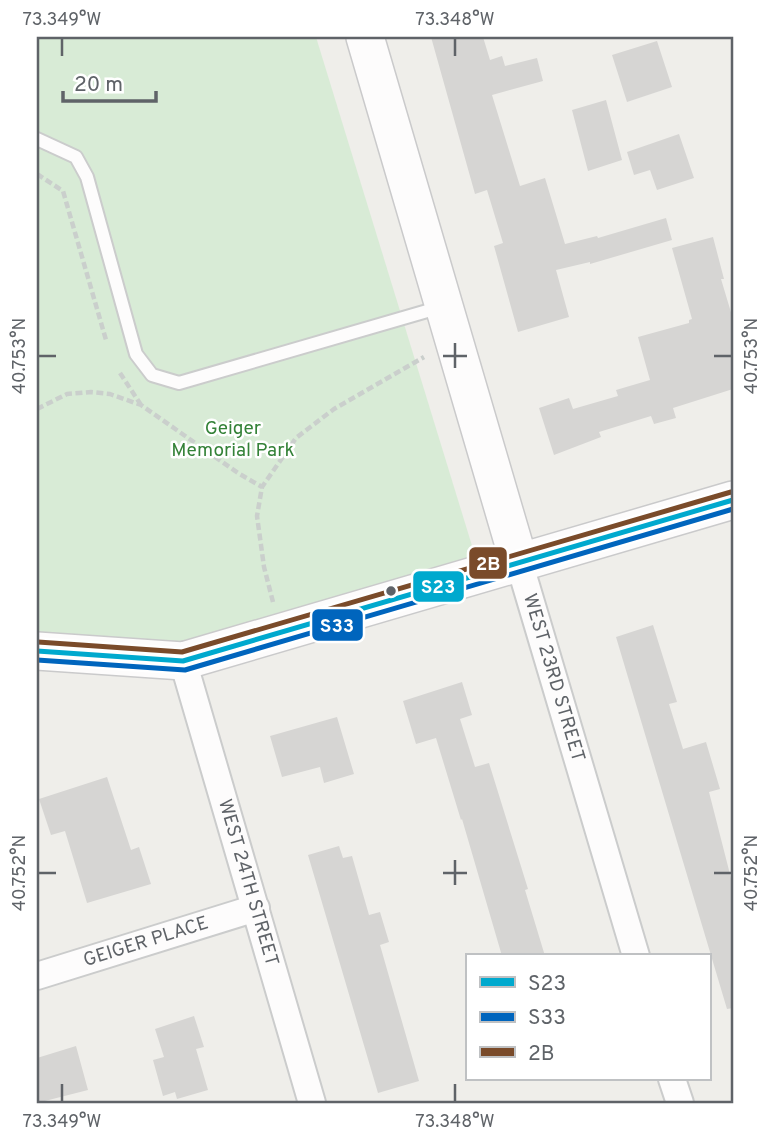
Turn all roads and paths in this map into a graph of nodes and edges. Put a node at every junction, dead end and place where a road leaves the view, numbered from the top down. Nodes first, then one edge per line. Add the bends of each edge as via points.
1 (365, 37) edge
2 (37, 139) edge
3 (37, 174) edge
4 (449, 323) junction
5 (107, 341) dead end
6 (116, 364) dead end
7 (141, 405) junction
8 (37, 409) edge
9 (262, 487) junction
10 (733, 500) edge
11 (519, 562) junction
12 (281, 633) junction
13 (37, 651) edge
14 (183, 661) junction
15 (256, 908) junction
16 (635, 954) edge
17 (37, 976) edge
18 (673, 1080) edge
19 (312, 1103) edge
20 (680, 1103) edge

1 - 4 street, WEST 23RD STREET
2 - 4 lane via 76,156 88,177 136,354 152,375 179,383
3 - 5 path via 63,191
4 - 9 path via 296,438
4 - 11 street, WEST 23RD STREET
6 - 7 path
7 - 8 path via 91,392 67,394
7 - 9 path
9 - 12 path via 257,516
10 - 11 street
11 - 12 street
11 - 16 street, WEST 23RD STREET
12 - 14 street
13 - 14 street
14 - 15 street, WEST 24TH STREET
15 - 17 street, GEIGER PLACE
15 - 19 street, WEST 24TH STREET
18 - 20 street

